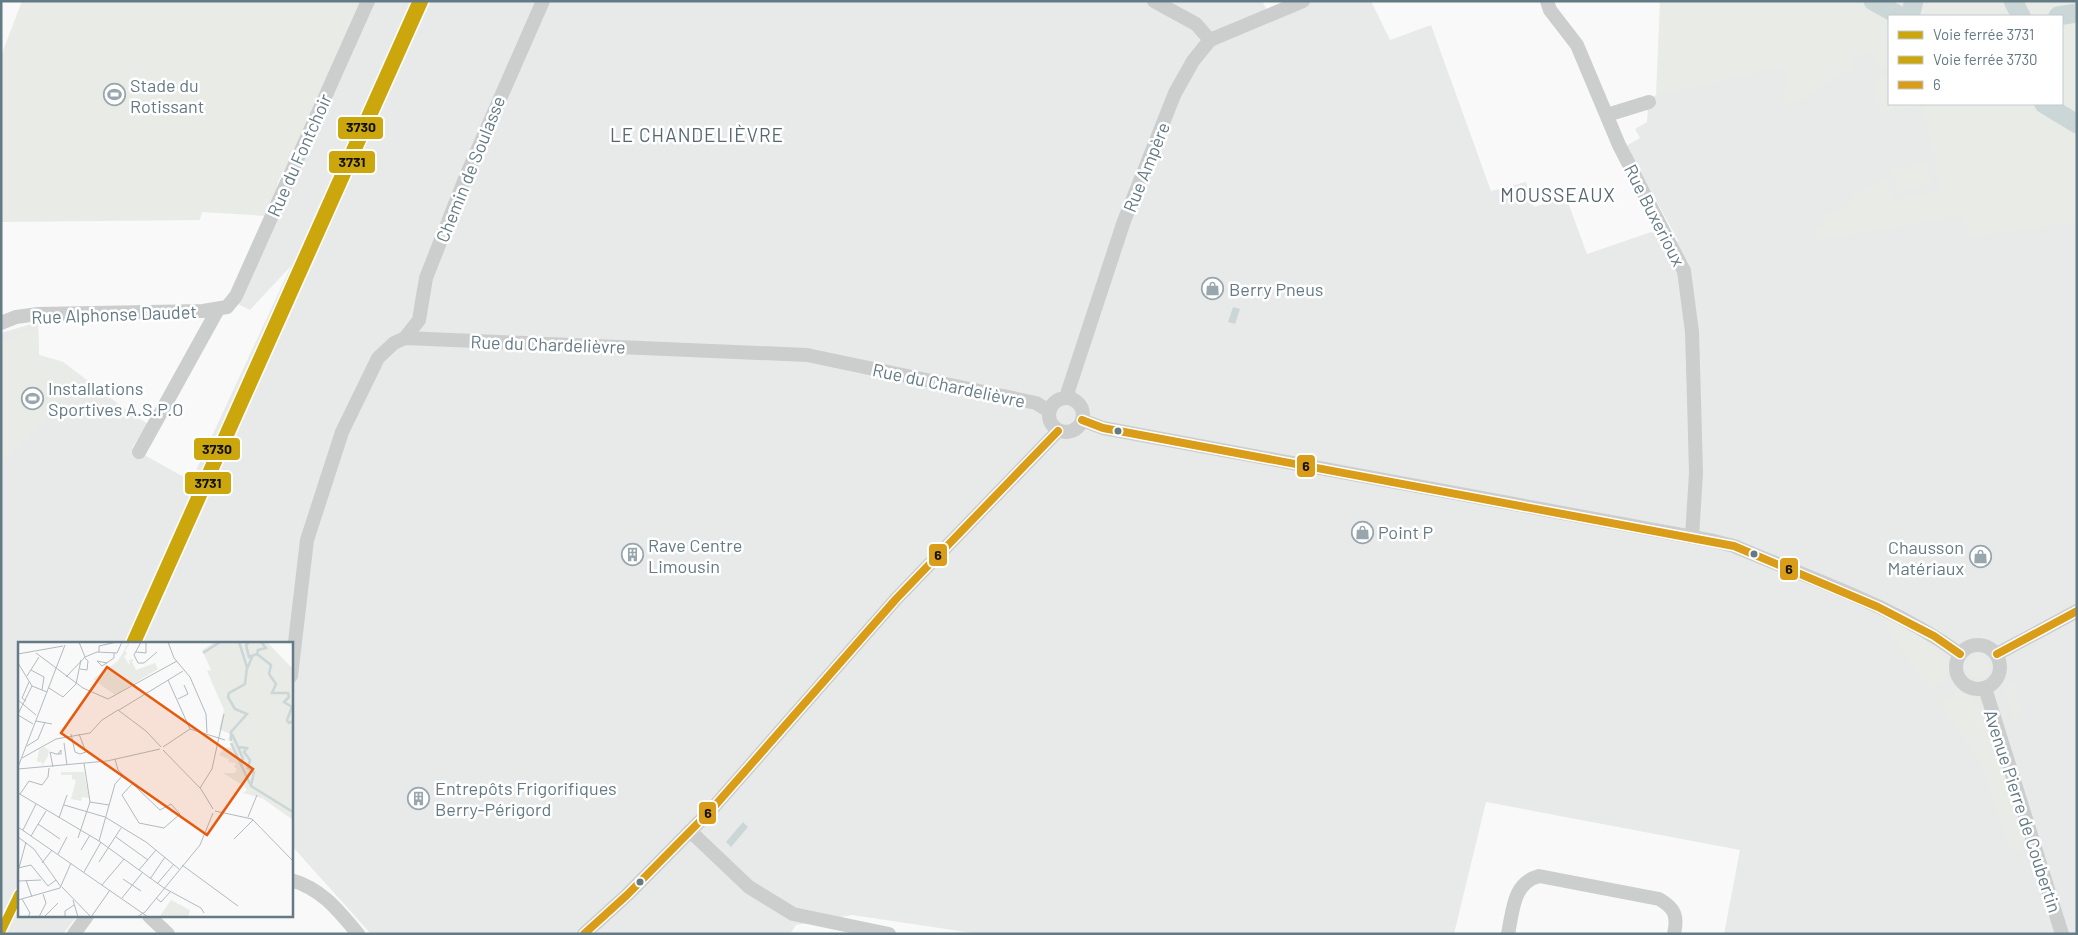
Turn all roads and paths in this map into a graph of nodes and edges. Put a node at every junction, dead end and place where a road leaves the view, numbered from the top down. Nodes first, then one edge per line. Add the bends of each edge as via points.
1 (368, 1) edge
2 (542, 1) edge
3 (1154, 1) edge
4 (1303, 1) edge
5 (1547, 1) edge
6 (1210, 40) junction
7 (1649, 102) dead end
8 (1607, 115) junction
9 (222, 309) junction
10 (1, 323) edge
11 (405, 338) junction
12 (1070, 398) junction
13 (1049, 411) junction
14 (1082, 420) junction
15 (1058, 431) junction
16 (140, 452) dead end
17 (1692, 537) junction
18 (2077, 611) edge
19 (1960, 654) junction
20 (1997, 654) junction
21 (292, 668) edge
22 (1985, 688) junction
23 (690, 831) junction
24 (292, 880) edge
25 (86, 918) edge
26 (151, 918) edge
27 (75, 933) edge
28 (873, 933) edge
29 (168, 934) edge
30 (358, 934) edge
31 (584, 934) edge
32 (890, 934) edge
33 (1508, 934) edge
34 (1674, 934) edge
35 (2062, 934) edge

1 - 9 street, Rue du Fontchoir via 236,296
2 - 11 street, Chemin de Soulasse via 466,176 426,278 418,320
3 - 6 street via 1196,24
4 - 6 street, Rue Ampère
5 - 8 street, Rue Buxerioux via 1577,46
6 - 12 street, Rue Ampère via 1193,61 1176,93 1124,221 1068,391
7 - 8 street
8 - 17 street, Rue Buxerioux via 1619,145 1684,271 1690,314 1694,400 1696,473
9 - 10 street, Rue Alphonse Daudet via 38,314
9 - 16 street, Rue du Fontchoir
11 - 13 street, Rue du Chardelièvre via 807,355 1036,404
11 - 21 street via 394,343 378,358 342,432 307,540
12 - 13 street via 1059,399
12 - 14 street via 1082,409
13 - 15 street via 1052,425
14 - 15 street via 1070,432
14 - 17 street via 1103,428 1223,452
15 - 23 street via 896,599
17 - 19 street via 1734,546 1885,608 1920,626
18 - 20 street
19 - 20 street via 1978,644
19 - 22 street, Avenue Pierre de Coubertin via 1956,666 1959,679 1970,688
20 - 22 street, Avenue Pierre de Coubertin via 1999,674
22 - 35 street, Avenue Pierre de Coubertin
23 - 28 street via 749,887 793,914
23 - 31 street
24 - 30 street via 323,895
25 - 27 street
26 - 29 street
28 - 32 street
33 - 34 street via 1518,890 1530,878 1539,876 1659,899 1673,911 1677,921

